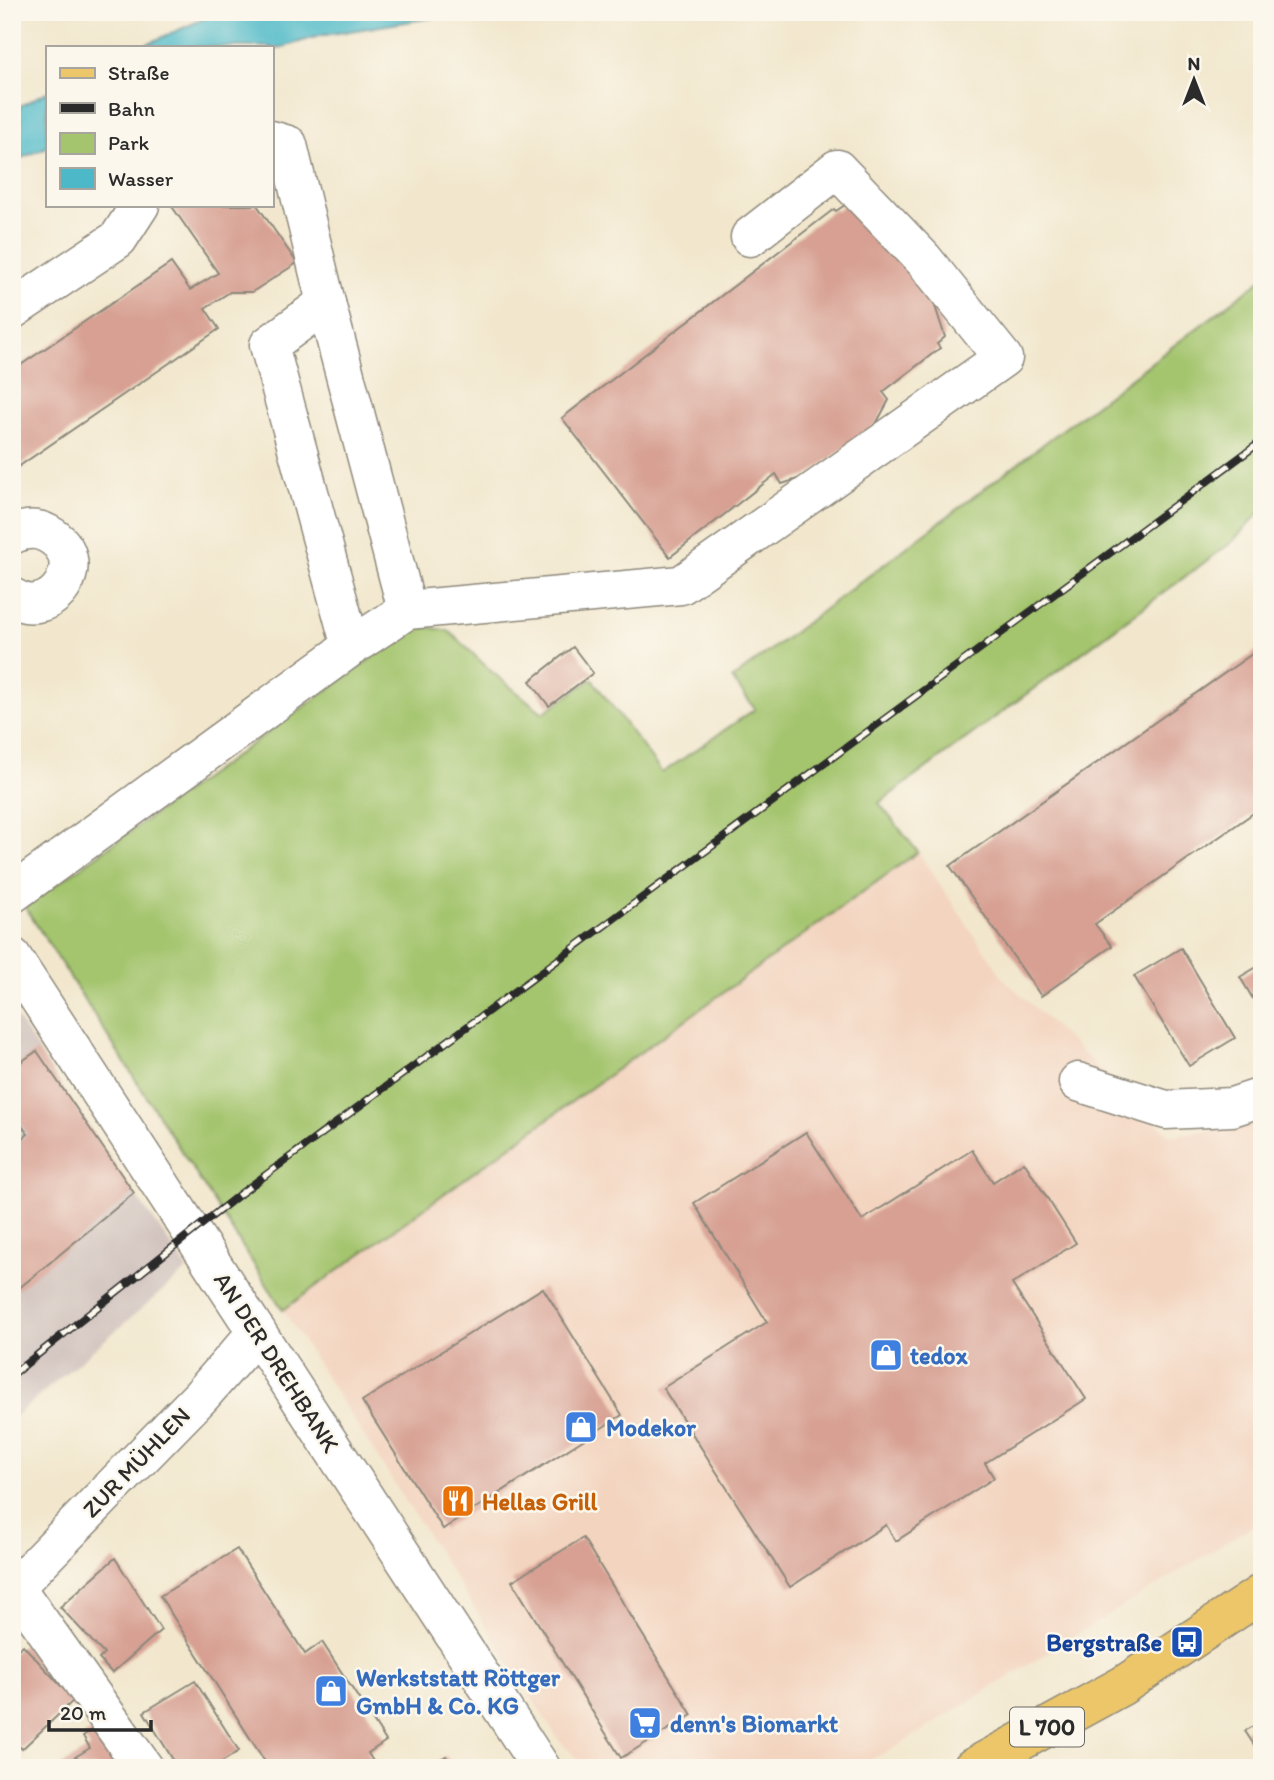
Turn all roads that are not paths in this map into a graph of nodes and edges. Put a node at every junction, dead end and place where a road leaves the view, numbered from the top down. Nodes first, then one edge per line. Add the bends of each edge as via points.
1 (273, 141) edge
2 (139, 206) edge
3 (750, 237) dead end
4 (326, 303) junction
5 (12, 310) edge
6 (12, 535) edge
7 (12, 597) edge
8 (407, 610) junction
9 (351, 647) junction
10 (12, 894) edge
11 (12, 957) edge
12 (1078, 1082) dead end
13 (1262, 1097) edge
14 (257, 1332) junction
15 (13, 1589) edge
16 (1262, 1592) edge
17 (144, 1768) edge
18 (541, 1768) edge
19 (972, 1768) edge

1 - 4 street via 288,145
2 - 5 street via 118,239
3 - 8 street via 837,169 924,260 1003,358 681,585
4 - 8 street
4 - 9 street via 269,345
6 - 7 street via 23,530 50,534 64,547 69,567 55,596 33,603
8 - 9 street
9 - 10 street
11 - 14 street, AN DER DREHBANK
12 - 13 street via 1167,1110 1232,1107
14 - 15 street, ZUR MÜHLEN
14 - 18 street, AN DER DREHBANK
15 - 17 street
16 - 19 main road, L 700 via 1122,1686

